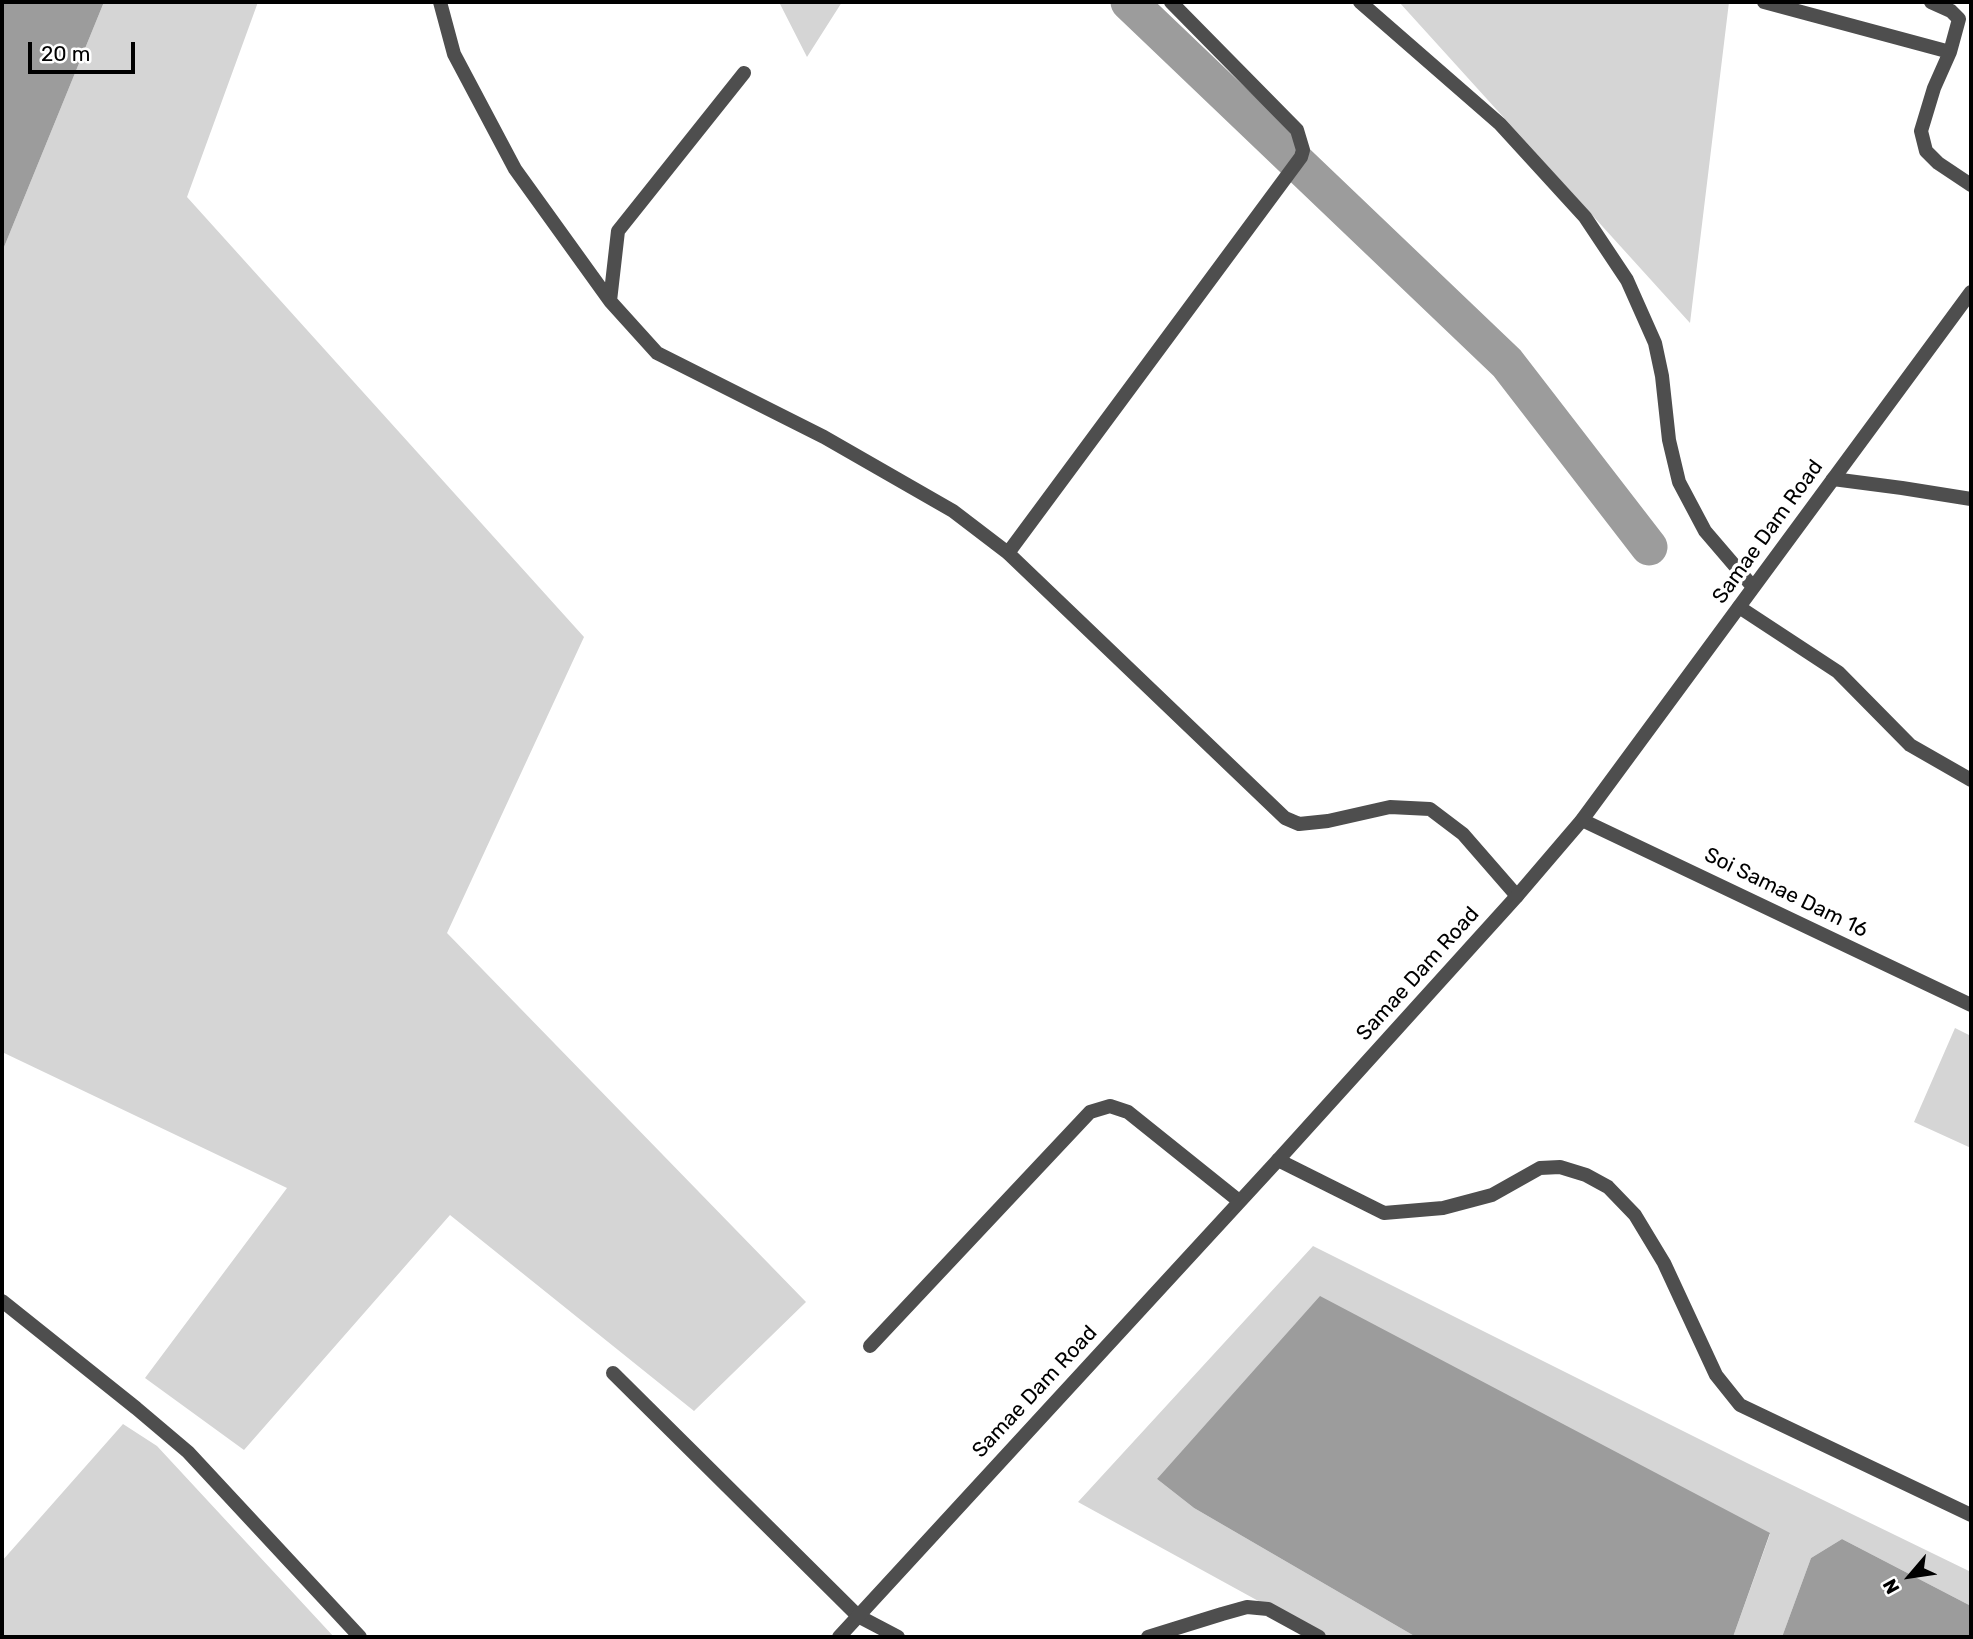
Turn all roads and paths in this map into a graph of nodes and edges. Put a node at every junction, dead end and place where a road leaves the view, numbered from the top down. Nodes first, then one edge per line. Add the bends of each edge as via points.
1 (440, 2) edge
2 (1171, 2) edge
3 (1360, 2) edge
4 (1765, 2) edge
5 (1931, 2) edge
6 (1950, 52) junction
7 (744, 74) dead end
8 (1971, 185) edge
9 (1971, 292) edge
10 (610, 301) junction
11 (1833, 479) junction
12 (1971, 499) edge
13 (1008, 553) junction
14 (1753, 587) junction
15 (1738, 607) junction
16 (1971, 780) edge
17 (1582, 820) junction
18 (1517, 896) junction
19 (1971, 1005) edge
20 (1278, 1160) junction
21 (1239, 1201) junction
22 (2, 1301) edge
23 (870, 1346) dead end
24 (613, 1373) dead end
25 (1971, 1515) edge
26 (858, 1616) junction
27 (360, 1637) edge
28 (839, 1637) edge
29 (898, 1637) edge
30 (1148, 1637) edge
31 (1319, 1637) edge

1 - 10 street via 454,54 515,169
2 - 13 street via 1297,130 1301,157
3 - 14 street via 1500,124 1585,218 1627,280 1655,343 1679,482 1706,531
4 - 6 street
5 - 6 street via 1959,19
6 - 8 street via 1921,131 1926,151
7 - 10 street via 618,231
9 - 11 street, Samae Dam Road
10 - 13 street via 657,353 824,437 953,511
11 - 12 street
11 - 14 street, Samae Dam Road
13 - 18 street via 1284,818 1299,824 1390,807 1430,809 1464,834
14 - 15 street, Samae Dam Road
15 - 16 street via 1838,672 1910,745
15 - 17 street, Samae Dam Road
17 - 18 street, Samae Dam Road
17 - 19 street, Soi Samae Dam 16
18 - 20 street, Samae Dam Road
20 - 21 street, Samae Dam Road
20 - 25 street via 1384,1213 1443,1208 1492,1195 1540,1168 1560,1167 1608,1186 1634,1215 1664,1263 1716,1375 1740,1405
21 - 23 street via 1128,1112 1110,1106 1090,1112
21 - 26 street, Samae Dam Road
22 - 27 street via 188,1452
24 - 26 street
26 - 28 street, Samae Dam Road
26 - 29 street
30 - 31 street via 1247,1607 1268,1609

